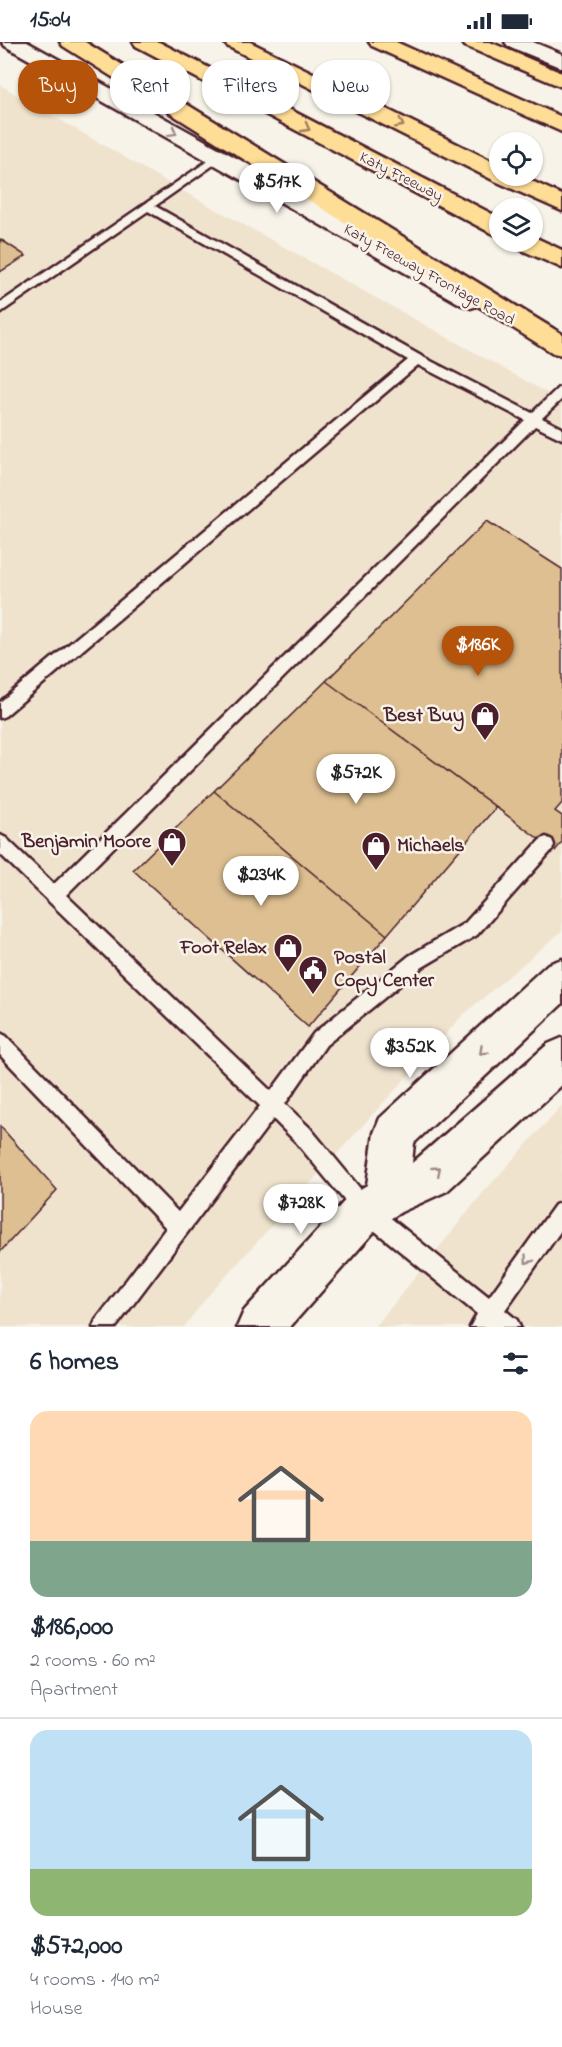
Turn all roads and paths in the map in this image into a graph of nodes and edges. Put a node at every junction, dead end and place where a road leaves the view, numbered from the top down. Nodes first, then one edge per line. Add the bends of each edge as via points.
1 (12, 42) edge
2 (70, 42) edge
3 (143, 42) edge
4 (234, 42) edge
5 (274, 42) edge
6 (379, 42) edge
7 (472, 42) edge
8 (515, 42) edge
9 (562, 66) edge
10 (562, 125) edge
11 (489, 147) edge
12 (218, 158) junction
13 (489, 169) edge
14 (543, 172) edge
15 (562, 181) edge
16 (524, 186) edge
17 (562, 204) edge
18 (147, 206) junction
19 (489, 222) edge
20 (543, 250) edge
21 (562, 260) edge
22 (0, 309) edge
23 (562, 348) edge
24 (417, 359) junction
25 (562, 391) edge
26 (535, 419) junction
27 (562, 434) edge
28 (0, 711) edge
29 (0, 843) edge
30 (546, 845) dead end
31 (54, 895) junction
32 (562, 978) edge
33 (0, 1042) edge
34 (562, 1058) edge
35 (272, 1106) junction
36 (375, 1203) junction
37 (562, 1212) edge
38 (179, 1227) junction
39 (486, 1319) edge
40 (103, 1327) edge
41 (260, 1327) edge
42 (510, 1327) edge

1 -> 12 main road, Katy Freeway Frontage Road
2 - 23 highway
3 -> 19 highway, Katy Freeway
4 -> 13 highway
5 - 11 highway
6 - 10 highway
7 - 9 highway
8 - 9 main road
12 - 18 lane
12 - 23 main road, Katy Freeway Frontage Road
14 - 15 highway
16 - 17 highway
18 - 22 lane
18 - 24 lane
20 - 21 highway
24 - 26 lane
24 - 28 lane
25 - 26 lane
26 - 27 lane
26 - 31 lane
29 - 31 lane
30 - 35 lane via 471,929 415,962 320,1039
31 - 35 lane
32 -> 36 main road via 395,1133
33 - 38 lane
36 -> 34 main road via 432,1176
35 - 36 lane
35 - 38 lane
36 - 39 lane
36 - 41 main road
37 -> 39 lane
38 - 40 lane
39 - 42 lane

